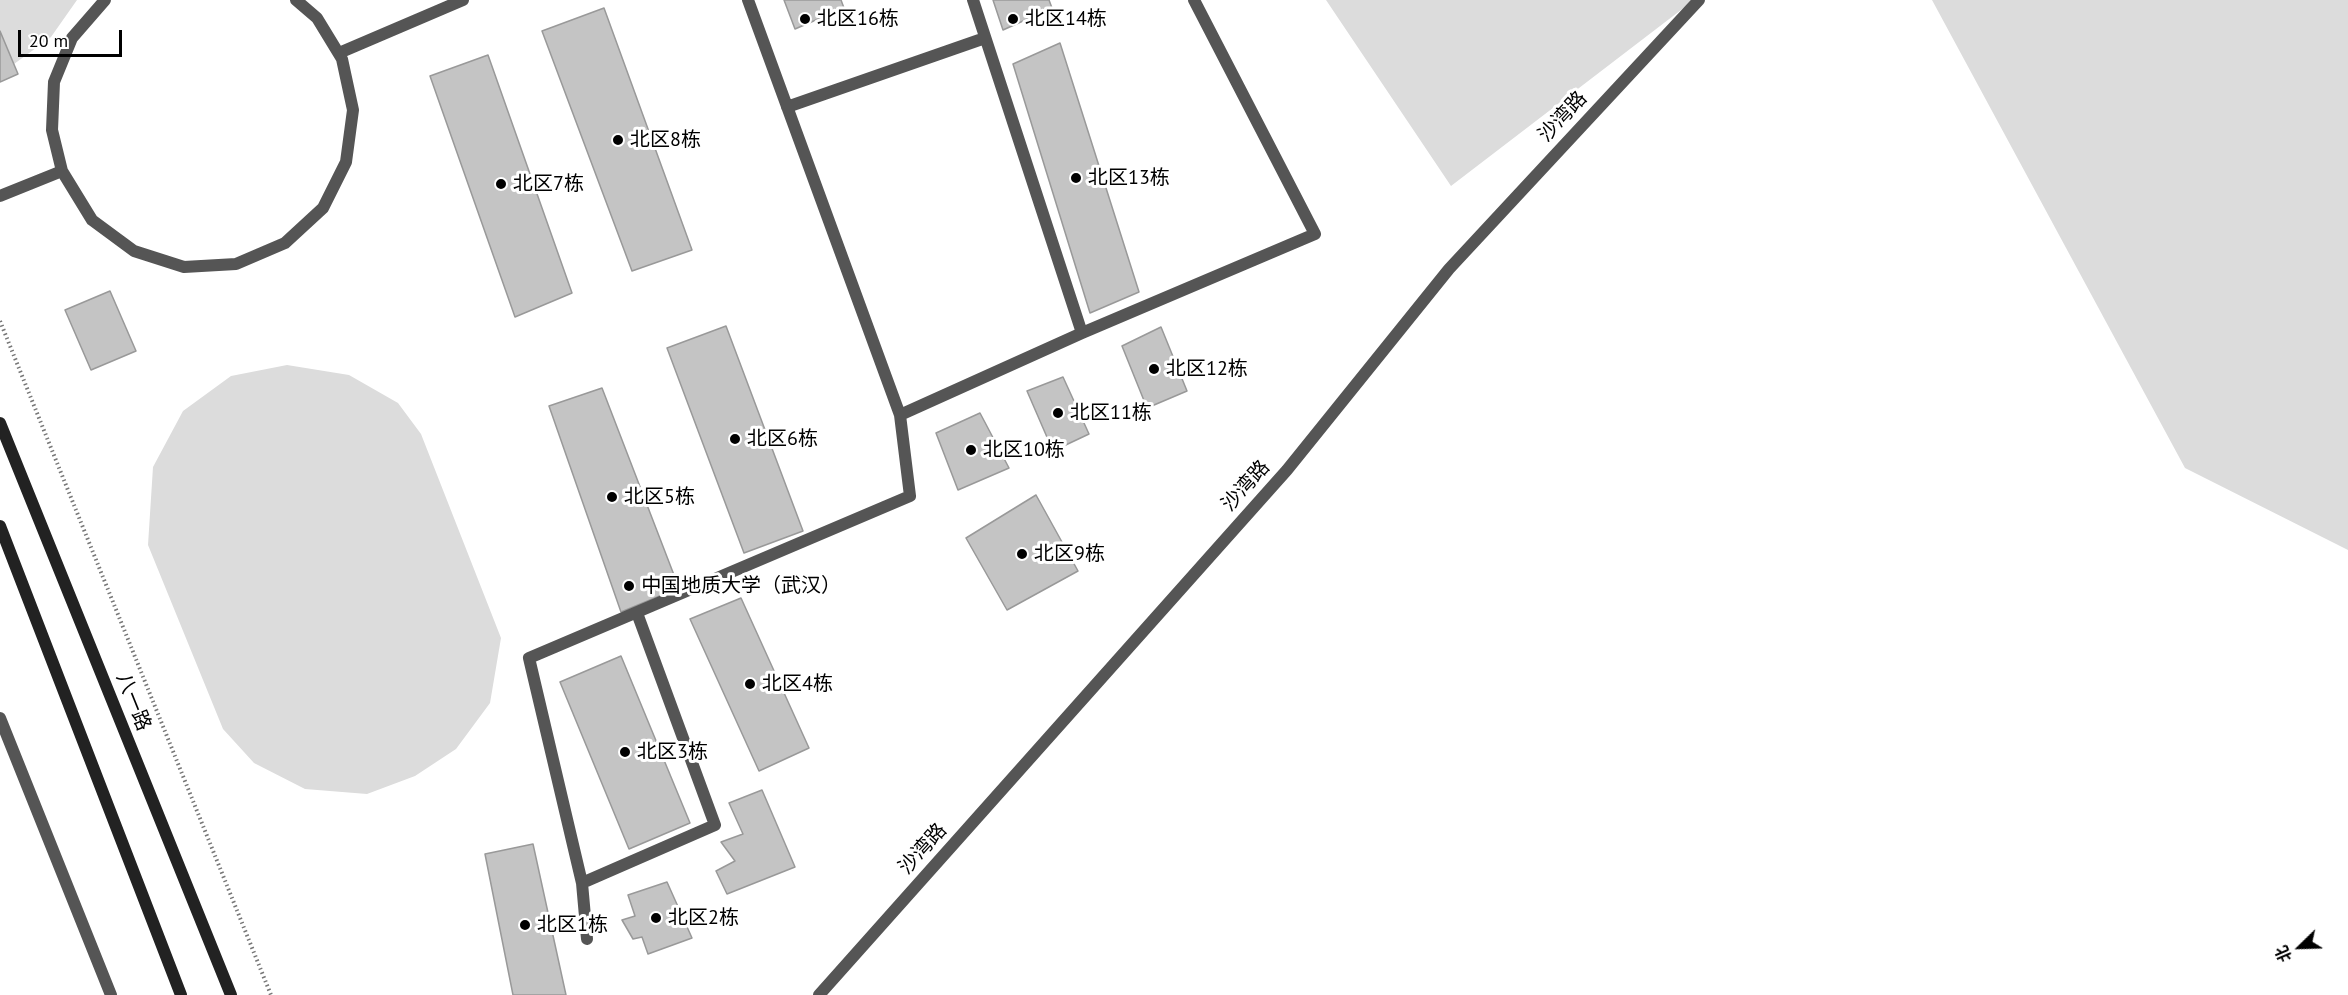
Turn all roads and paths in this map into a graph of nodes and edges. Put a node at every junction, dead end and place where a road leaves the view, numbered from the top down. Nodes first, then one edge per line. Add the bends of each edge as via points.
1 (105, 0) edge
2 (296, 0) edge
3 (464, 0) edge
4 (748, 0) edge
5 (973, 0) edge
6 (1194, 0) edge
7 (1699, 0) edge
8 (985, 38) junction
9 (339, 53) junction
10 (787, 107) junction
11 (62, 171) junction
12 (0, 196) edge
13 (0, 321) edge
14 (1082, 333) junction
15 (900, 415) junction
16 (0, 423) edge
17 (0, 526) edge
18 (637, 613) junction
19 (0, 718) edge
20 (582, 883) junction
21 (587, 939) dead end
22 (111, 995) edge
23 (182, 995) edge
24 (231, 995) edge
25 (271, 995) edge
26 (819, 995) edge

1 - 11 street via 72,38 54,82 52,130
2 - 9 street via 317,18
3 - 9 street
4 - 10 street
5 - 8 street
6 - 14 street via 1315,234
7 - 26 street, 沙湾路 via 1449,269 1287,470
8 - 10 street
8 - 14 street
9 - 11 street via 353,110 346,162 323,208 285,243 265,252 236,264 184,267 134,251 92,220
10 - 15 street
11 - 12 street
13 - 25 path
14 - 15 street
15 - 18 street via 910,496
16 - 24 main road, 八一路
17 - 23 main road
18 - 20 street via 529,658
18 - 20 street via 715,825
19 - 22 street
20 - 21 street

